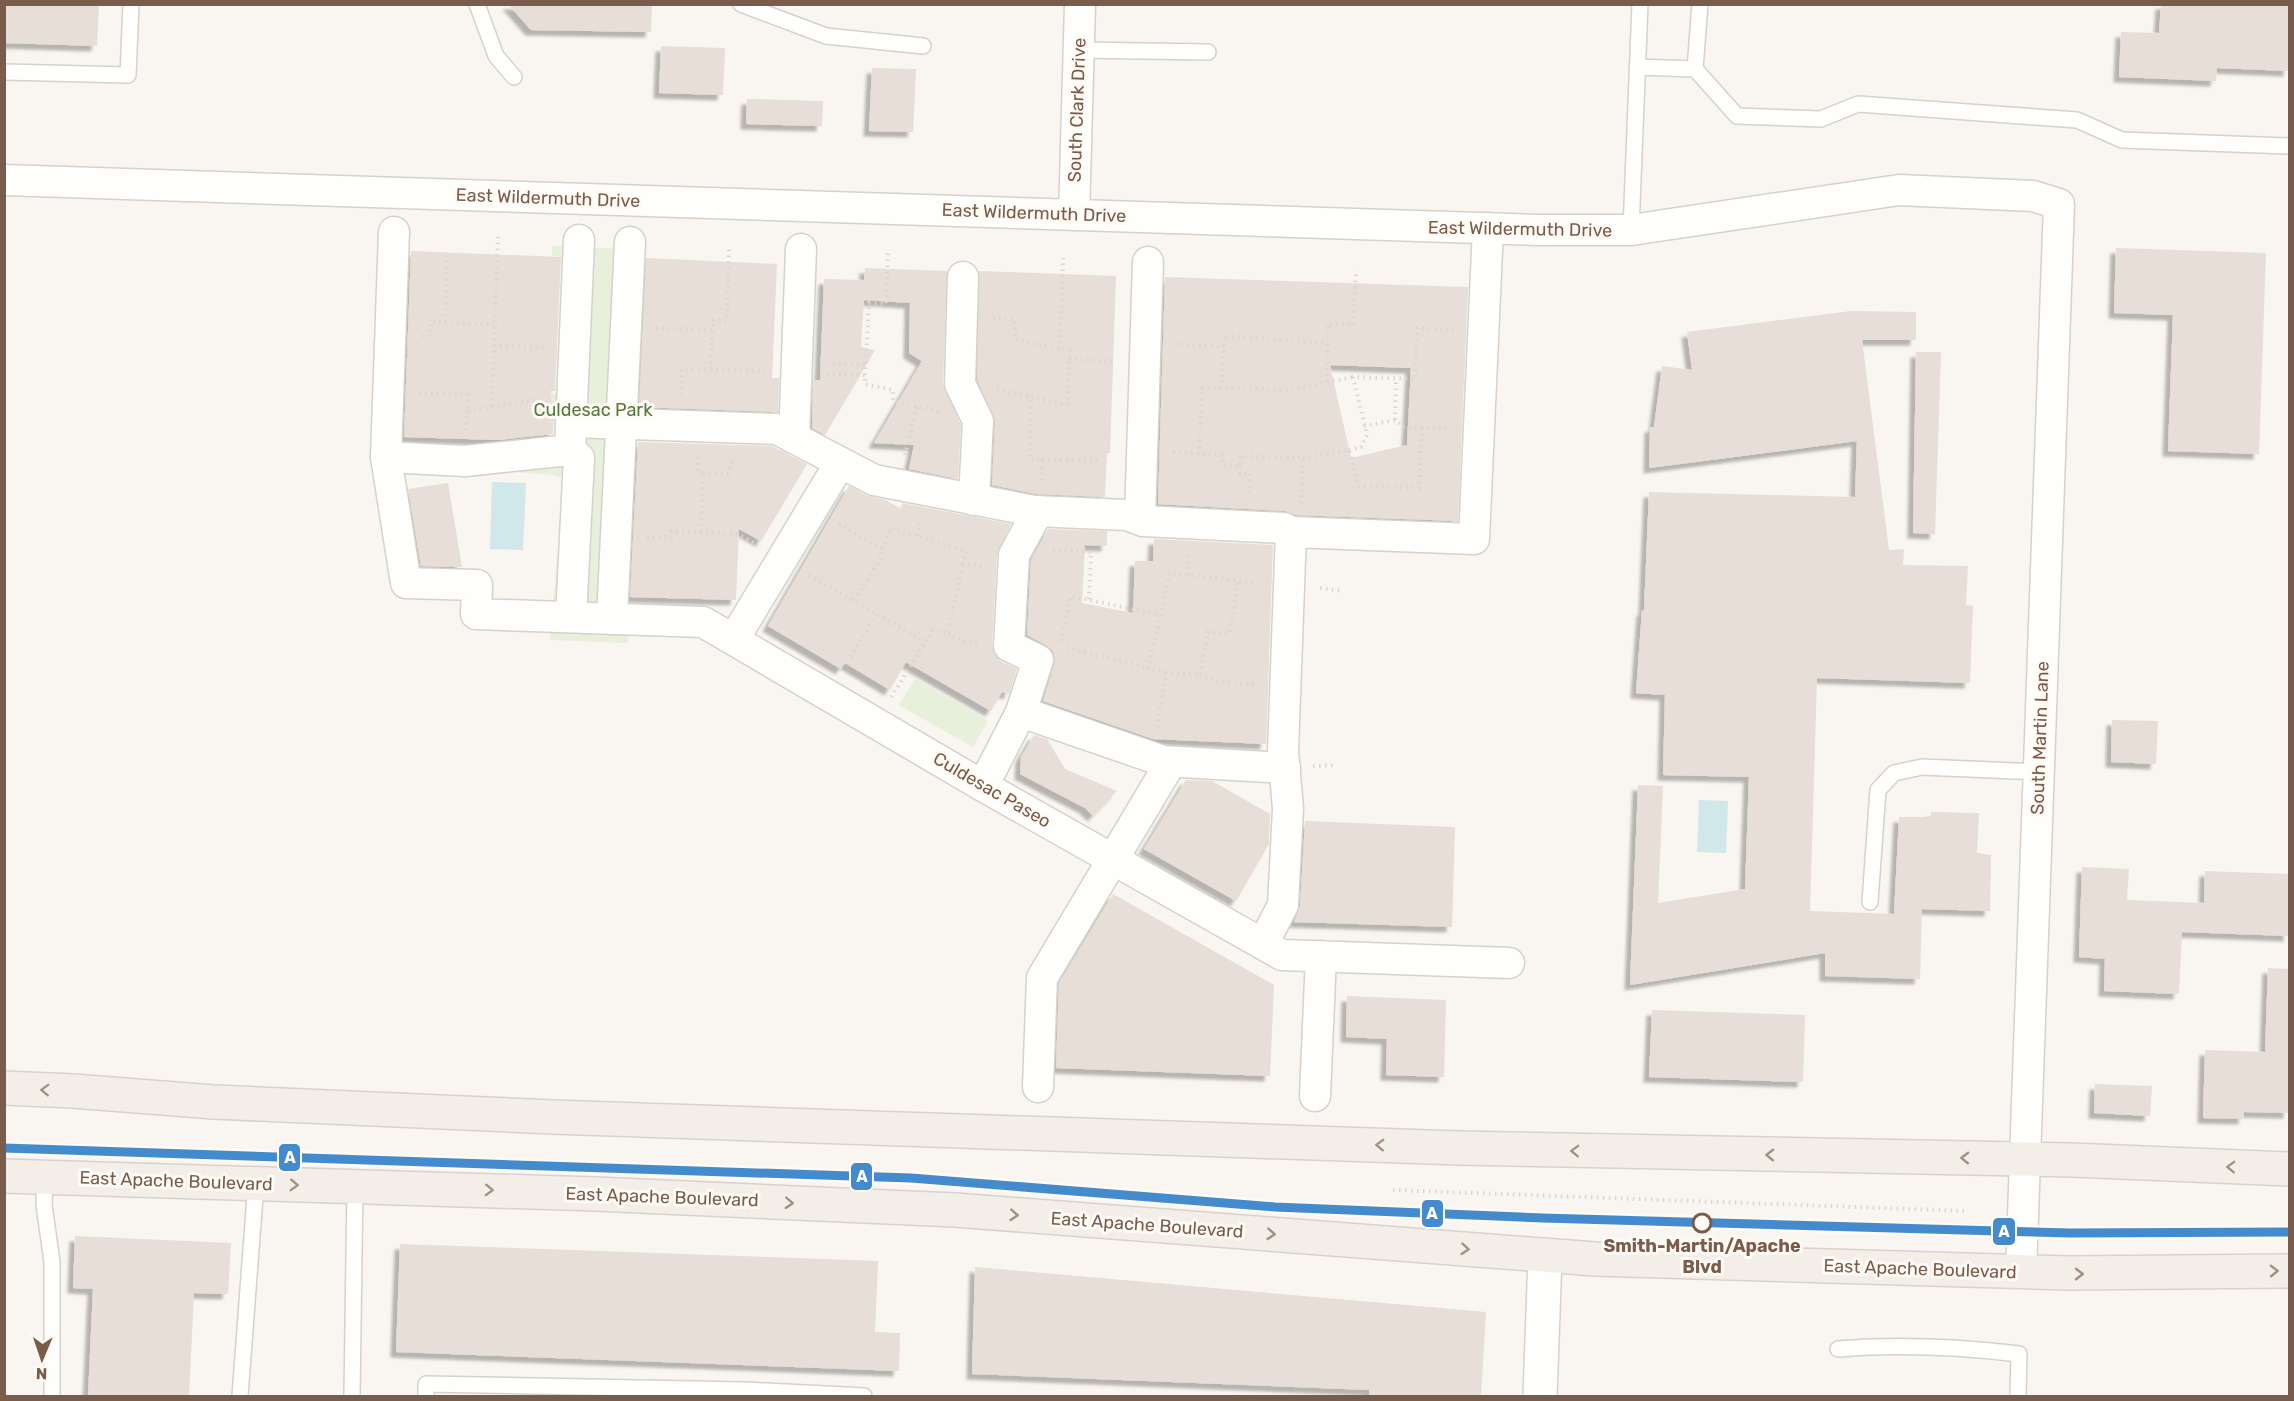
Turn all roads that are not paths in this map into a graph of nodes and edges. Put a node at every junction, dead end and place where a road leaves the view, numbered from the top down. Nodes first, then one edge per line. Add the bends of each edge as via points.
1 (131, 4) edge
2 (477, 4) edge
3 (741, 4) edge
4 (1080, 4) edge
5 (1640, 4) edge
6 (1700, 4) edge
7 (923, 46) dead end
8 (1079, 50) junction
9 (1208, 52) dead end
10 (1637, 67) junction
11 (1695, 69) junction
12 (4, 72) edge
13 (514, 77) dead end
14 (2289, 146) edge
15 (4, 180) edge
16 (2059, 204) joint
17 (1074, 214) junction
18 (1488, 228) junction
19 (1631, 230) junction
20 (394, 232) dead end
21 (579, 240) dead end
22 (630, 242) dead end
23 (801, 249) dead end
24 (1149, 262) dead end
25 (963, 277) dead end
26 (621, 424) junction
27 (570, 436) junction
28 (794, 438) junction
29 (386, 457) junction
30 (840, 463) junction
31 (974, 500) junction
32 (1034, 519) junction
33 (1140, 519) junction
34 (1296, 521) junction
35 (571, 617) junction
36 (612, 619) junction
37 (734, 639) junction
38 (1021, 712) junction
39 (1162, 760) junction
40 (1285, 768) junction
41 (2039, 772) junction
42 (983, 786) junction
43 (1113, 859) junction
44 (1870, 902) dead end
45 (1263, 944) junction
46 (1321, 956) junction
47 (1509, 963) dead end
48 (1038, 1087) dead end
49 (4, 1089) edge
50 (1315, 1096) dead end
51 (2024, 1160) junction
52 (2289, 1169) edge
53 (4, 1176) edge
54 (45, 1177) junction
55 (256, 1183) junction
56 (356, 1186) junction
57 (1545, 1257) junction
58 (2289, 1270) edge
59 (2021, 1272) junction
60 (1838, 1349) dead end
61 (52, 1396) edge
62 (240, 1396) edge
63 (352, 1396) edge
64 (426, 1396) edge
65 (864, 1396) edge
66 (1540, 1396) edge
67 (2018, 1396) edge

1 - 12 lane via 128,75
2 - 13 lane via 496,56
3 - 7 lane via 826,36
4 - 8 street, South Clark Drive
5 - 10 lane
6 - 11 lane
8 - 9 lane
8 - 17 street, South Clark Drive
10 - 11 lane
10 - 19 lane
11 - 14 lane via 1737,116 1821,119 1858,104 2077,120 2122,140
15 - 17 street, East Wildermuth Drive
16 - 19 street, East Wildermuth Drive via 2033,196 1899,190
16 - 41 street, South Martin Lane
17 - 18 street, East Wildermuth Drive
18 - 19 street, East Wildermuth Drive
18 - 34 street via 1474,539
20 - 29 street
21 - 27 street
22 - 26 street
23 - 28 street
24 - 33 street
25 - 31 street via 960,384 978,421
26 - 27 street
26 - 28 street via 777,429
26 - 36 street
27 - 29 street via 465,461
27 - 35 street via 579,458
28 - 30 street
29 - 35 street, Culdesac Paseo via 406,583 477,585 476,614
30 - 31 street via 873,480
30 - 37 street
31 - 32 street
32 - 33 street via 1127,515
32 - 38 street via 1014,555 1009,646 1038,660
33 - 34 street via 1284,528
34 - 40 street
35 - 36 street, Culdesac Paseo
36 - 37 street, Culdesac Paseo via 703,622
37 - 42 street, Culdesac Paseo
38 - 39 street
38 - 42 street
39 - 40 street
39 - 43 street
40 - 45 street via 1288,809 1283,905
41 - 44 lane via 1922,767 1894,773 1878,790
41 - 51 street, South Martin Lane
42 - 43 street, Culdesac Paseo
43 - 45 street, Culdesac Paseo
43 - 48 street via 1042,978
45 - 46 street, Culdesac Paseo via 1282,954
46 - 47 street, Culdesac Paseo
46 - 50 street
51 -> 49 main road via 1458,1148 577,1118
52 -> 51 main road
51 - 59 street, South Martin Lane
53 - 54 main road, East Apache Boulevard
54 - 55 main road, East Apache Boulevard
54 - 61 lane via 44,1205 52,1262
55 -> 56 main road, East Apache Boulevard
55 - 62 lane
56 -> 57 main road, East Apache Boulevard via 956,1210
56 - 63 lane
57 - 59 main road, East Apache Boulevard
57 - 66 street
59 -> 58 main road, East Apache Boulevard
60 - 67 lane via 1882,1345 2019,1354
64 - 65 lane via 426,1384

